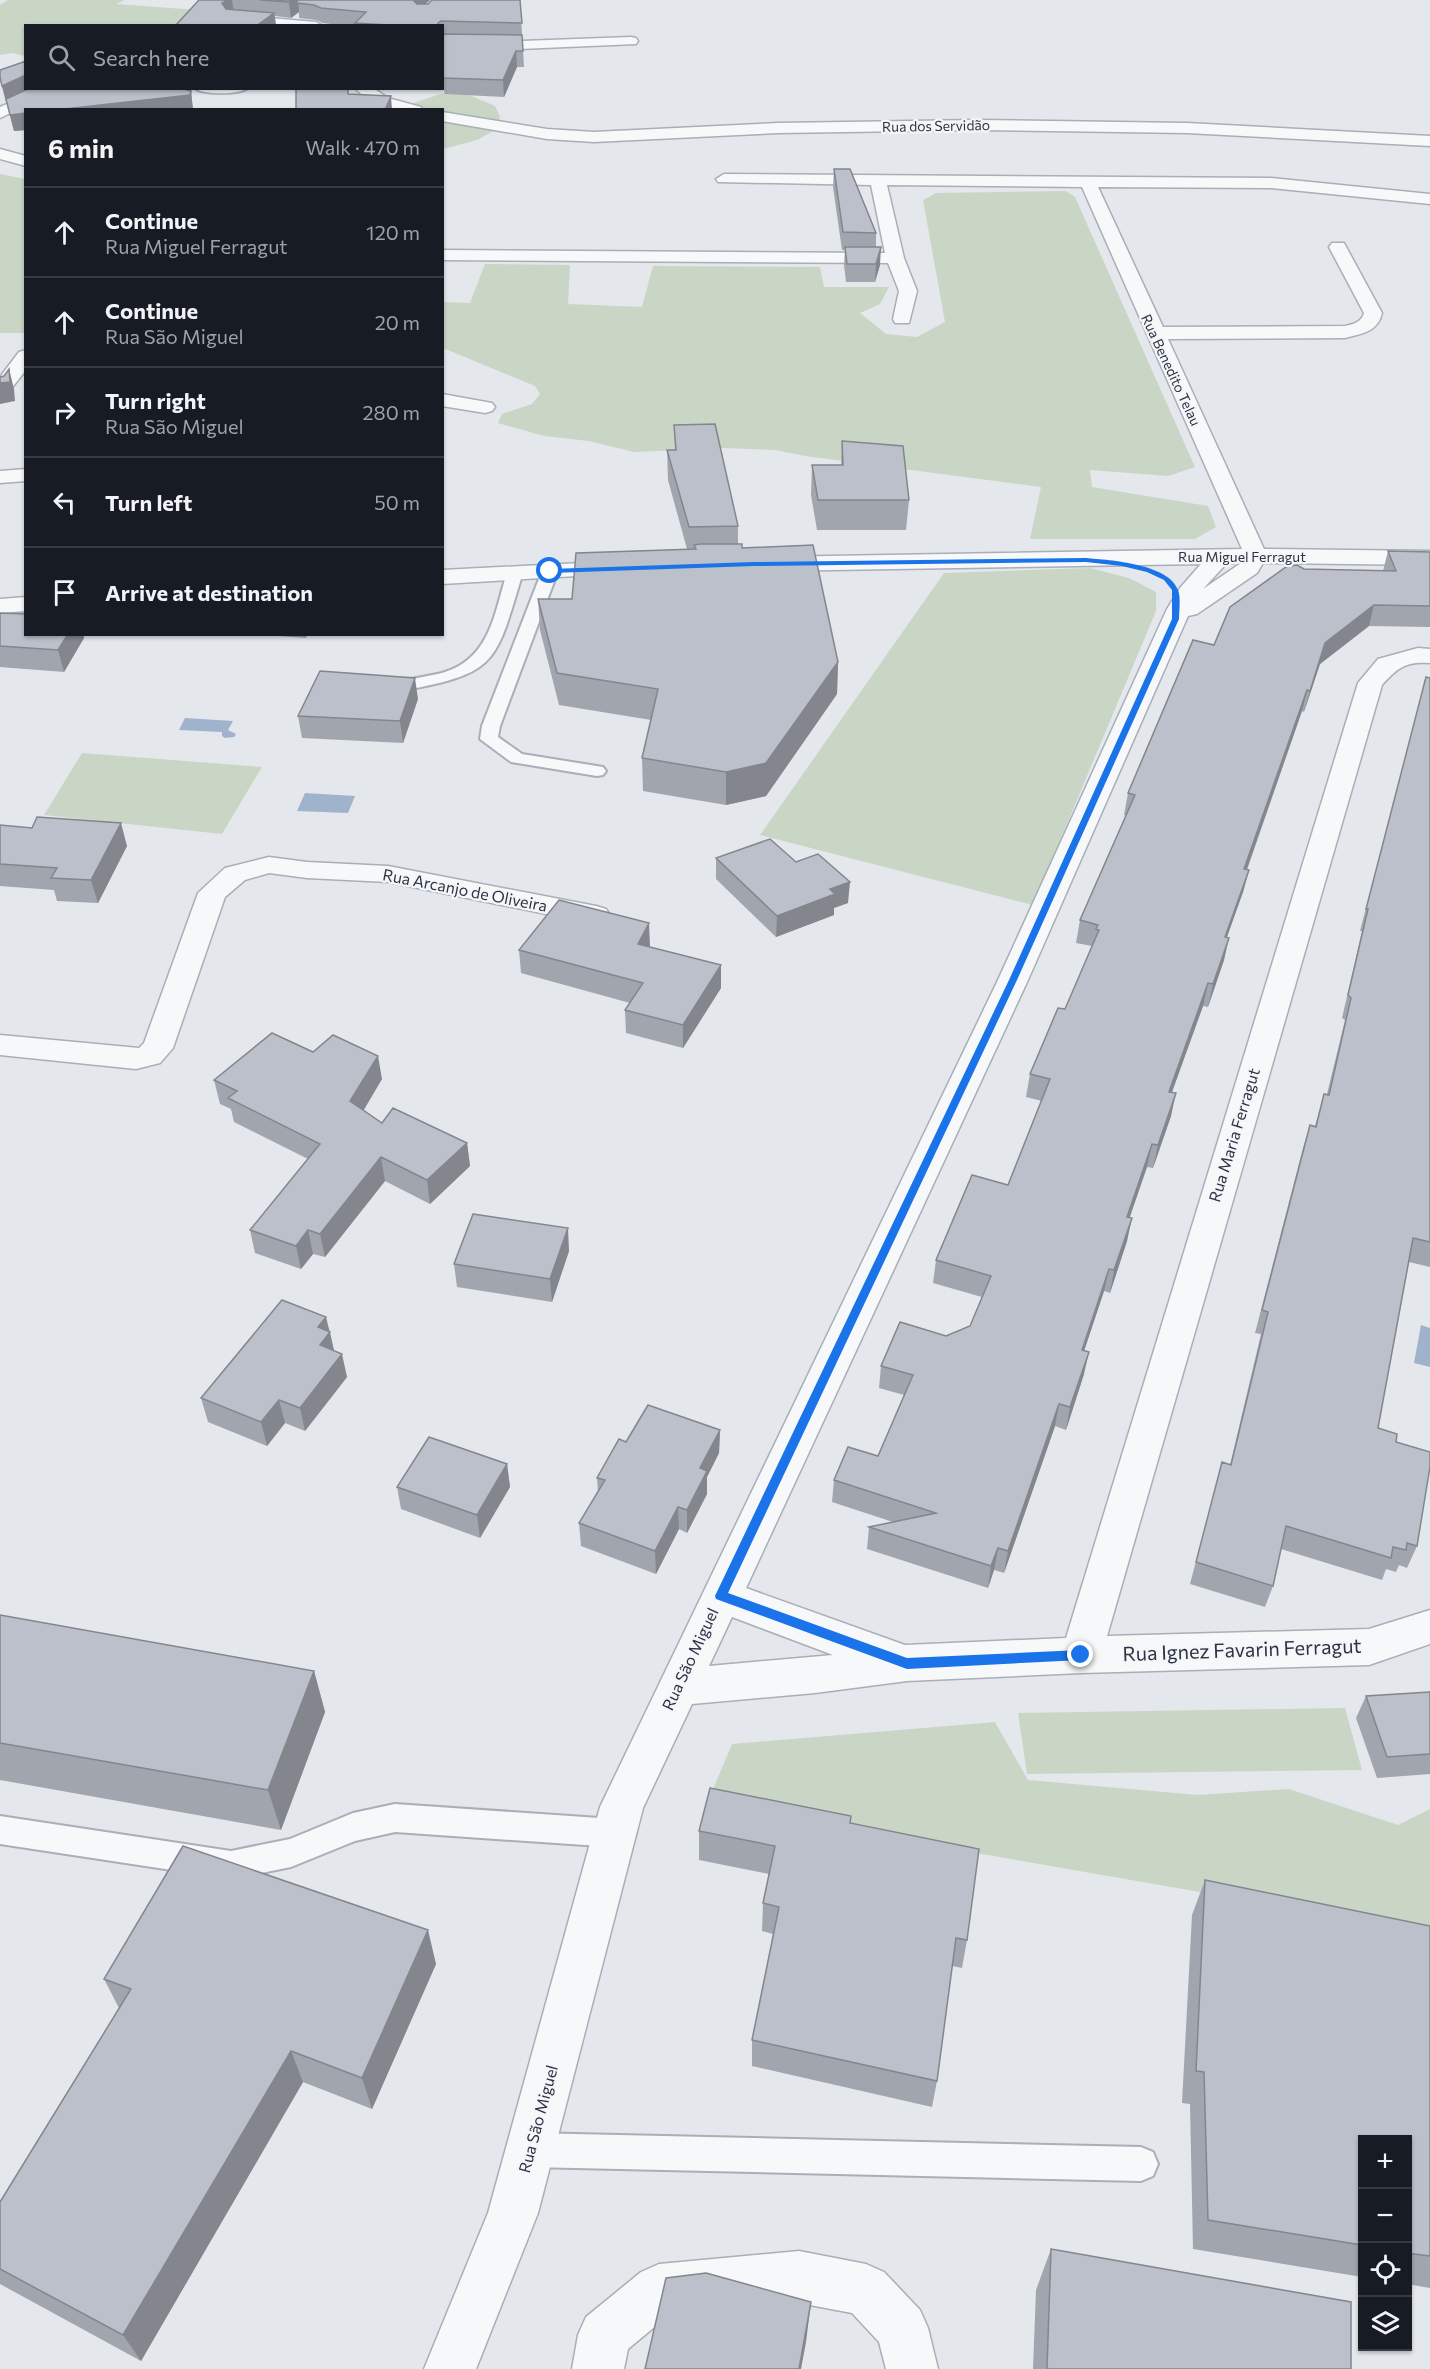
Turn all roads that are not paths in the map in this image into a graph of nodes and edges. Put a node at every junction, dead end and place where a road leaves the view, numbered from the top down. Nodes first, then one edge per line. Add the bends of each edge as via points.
1 (262, 8) edge
2 (234, 19) junction
3 (223, 24) edge
4 (293, 24) edge
5 (444, 29) edge
6 (631, 41) dead end
7 (444, 43) edge
8 (444, 43) edge
9 (52, 90) edge
10 (365, 90) edge
11 (409, 108) edge
12 (0, 113) edge
13 (444, 116) edge
14 (1430, 141) edge
15 (0, 154) edge
16 (24, 160) edge
17 (724, 179) dead end
18 (878, 181) junction
19 (1088, 182) junction
20 (1430, 199) edge
21 (1338, 247) dead end
22 (444, 255) edge
23 (895, 258) junction
24 (902, 320) dead end
25 (1154, 333) junction
26 (24, 359) edge
27 (0, 390) edge
28 (444, 400) edge
29 (485, 407) dead end
30 (24, 475) edge
31 (0, 477) edge
32 (1256, 556) junction
33 (1221, 557) junction
34 (1430, 558) edge
35 (1086, 560) junction
36 (754, 564) edge
37 (644, 568) edge
38 (550, 571) junction
39 (515, 572) junction
40 (444, 577) edge
41 (1171, 594) junction
42 (24, 604) edge
43 (0, 606) edge
44 (1430, 656) edge
45 (401, 686) edge
46 (597, 771) dead end
47 (619, 920) edge
48 (0, 1046) edge
49 (721, 1596) junction
50 (1430, 1627) edge
51 (1081, 1655) junction
52 (907, 1663) junction
53 (676, 1687) junction
54 (0, 1830) edge
55 (614, 1833) junction
56 (530, 2150) junction
57 (1141, 2164) dead end
58 (450, 2369) edge
59 (598, 2369) edge
60 (912, 2369) edge

1 - 2 street
2 - 3 street
2 - 4 street
5 - 7 street via 466,30 471,36
6 - 8 street via 497,46
9 - 12 street
10 - 11 street via 383,101
13 - 14 street, Rua dos Servidão via 547,134 594,137 778,128 978,125 1187,128
15 - 16 street
17 - 18 street
18 - 19 street
18 - 23 street
19 - 20 street via 1271,183
19 - 25 street, Rua Benedito Telau
21 - 25 street via 1373,313 1369,324 1345,332
22 - 23 street
23 - 24 street via 908,291
25 - 32 street, Rua Benedito Telau
26 - 27 street
28 - 29 street
30 - 31 street
32 - 33 street, Rua Miguel Ferragut
32 - 34 street, Rua Miguel Ferragut
32 - 41 street via 1249,568
33 - 35 street, Rua Miguel Ferragut
33 - 41 street, Rua São Miguel via 1182,599
35 - 36 street, Rua Miguel Ferragut
35 - 41 street via 1140,568
37 - 38 street
38 - 39 street
38 - 46 lane via 489,740 517,758
39 - 40 street
39 - 45 lane via 488,651 477,663 443,678
41 - 49 street, Rua São Miguel via 1013,980
42 - 43 street
44 - 51 street, Rua Maria Ferragut via 1418,655 1387,664 1370,683
47 - 48 street, Rua Arcanjo de Oliveira via 388,874 268,866 235,874 212,893 158,1048 149,1056 136,1059
49 - 52 street, Rua Ignez Favarin Ferragut
49 - 53 street, Rua São Miguel
50 - 51 street, Rua Ignez Favarin Ferragut via 1369,1647
51 - 52 street, Rua Ignez Favarin Ferragut
52 - 53 street, Rua Ignez Favarin Ferragut via 815,1676
53 - 55 street, Rua São Miguel
54 - 55 lane via 231,1865 291,1853 353,1827 395,1818
55 - 56 street, Rua São Miguel
56 - 57 lane
56 - 58 street, Rua São Miguel via 513,2213
59 - 60 street via 604,2335 659,2290 799,2277 866,2290 902,2328

